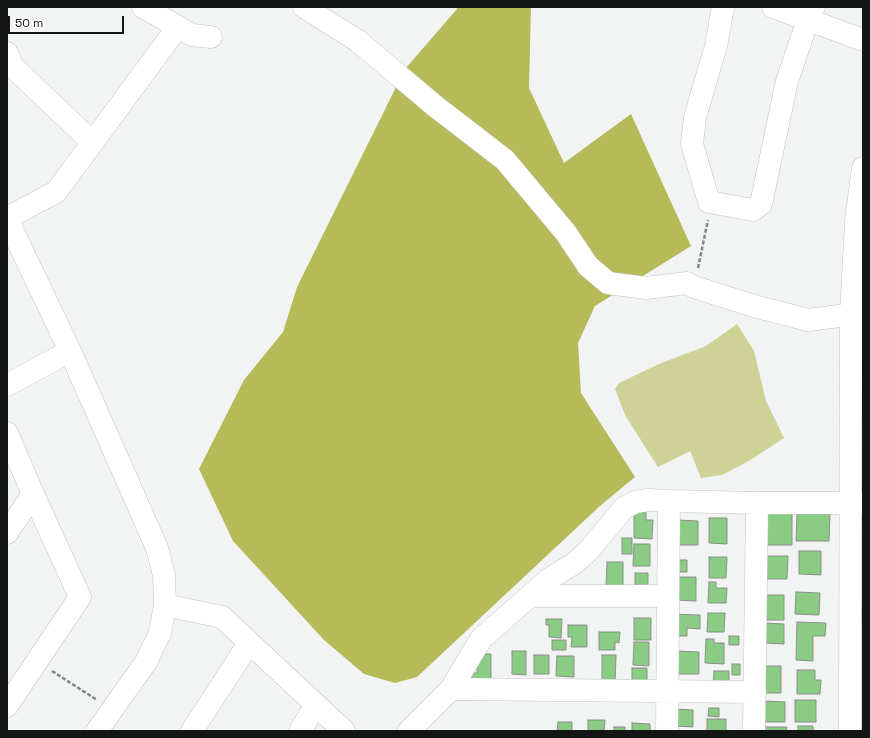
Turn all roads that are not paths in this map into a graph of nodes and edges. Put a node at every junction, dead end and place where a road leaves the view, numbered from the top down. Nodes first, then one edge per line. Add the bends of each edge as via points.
1 (143, 7) edge
2 (304, 7) edge
3 (723, 7) edge
4 (772, 7) edge
5 (811, 14) edge
6 (177, 28) junction
7 (211, 37) dead end
8 (863, 40) edge
9 (7, 53) edge
10 (92, 142) junction
11 (863, 168) edge
12 (7, 218) edge
13 (857, 314) edge
14 (70, 350) junction
15 (7, 385) edge
16 (857, 410) edge
17 (7, 433) edge
18 (33, 494) junction
19 (668, 501) junction
20 (758, 503) junction
21 (857, 503) edge
22 (7, 533) edge
23 (857, 592) edge
24 (531, 596) junction
25 (668, 596) junction
26 (164, 605) junction
27 (249, 643) junction
28 (451, 689) junction
29 (667, 691) junction
30 (755, 692) junction
31 (316, 705) junction
32 (7, 706) edge
33 (97, 731) edge
34 (192, 731) edge
35 (300, 731) edge
36 (344, 731) edge
37 (409, 731) edge
38 (667, 731) edge
39 (754, 731) edge
40 (850, 731) edge

1 - 6 street
2 - 13 street via 358,41 435,106 505,160 566,233 588,266 608,283 646,288 687,284 808,320
3 - 5 street via 716,46 695,118 692,144 709,202 753,210 761,204 787,81
4 - 5 street
5 - 8 street
6 - 7 street via 192,36
6 - 10 street
9 - 10 street via 13,67
10 - 12 street via 56,192
11 - 13 street via 856,221
12 - 14 street
13 - 16 street
14 - 15 street
14 - 26 street via 157,548 164,576
16 - 21 street
17 - 18 street
18 - 22 street
18 - 32 street via 80,597
19 - 20 street
19 - 24 street via 635,502 624,508 589,550 575,563 549,579
19 - 25 street
20 - 21 street
20 - 30 street
21 - 23 street
23 - 40 street
24 - 25 street
24 - 28 street via 480,639
25 - 29 street
26 - 27 street via 222,617
26 - 33 street via 160,633 146,662
27 - 31 street
27 - 34 street
28 - 29 street
28 - 37 street
29 - 30 street
29 - 38 street
30 - 39 street
31 - 35 street
31 - 36 street

